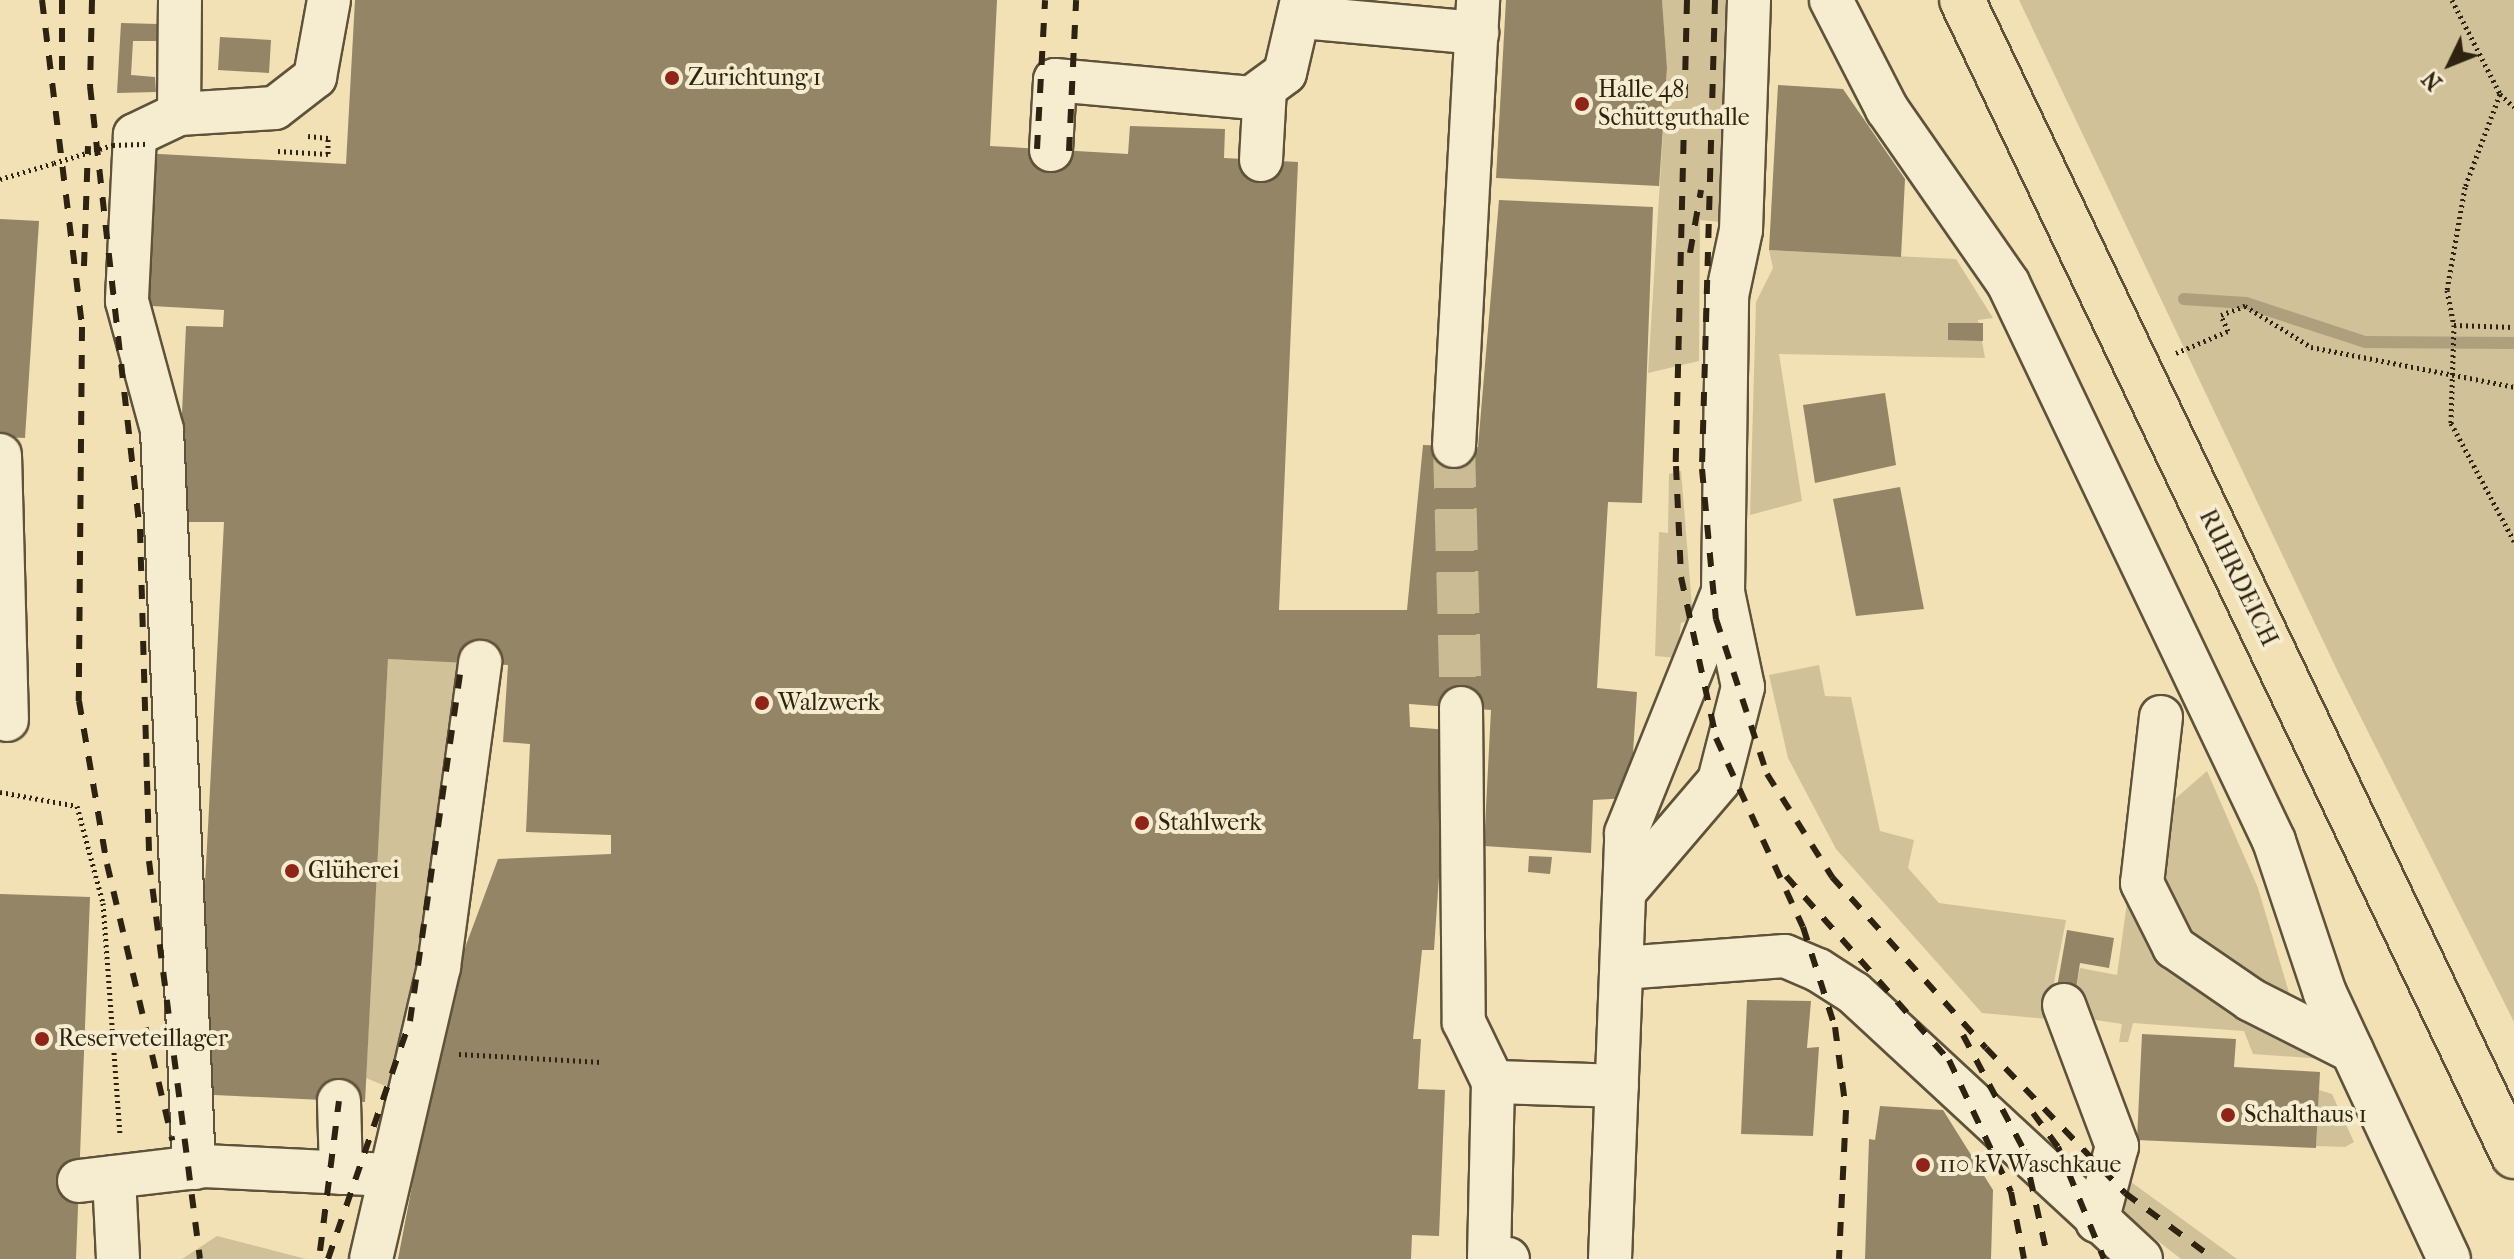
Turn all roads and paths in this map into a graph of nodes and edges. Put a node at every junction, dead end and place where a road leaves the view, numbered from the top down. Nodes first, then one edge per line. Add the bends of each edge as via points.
1 (180, 0) edge
2 (329, 0) edge
3 (1749, 0) edge
4 (1831, 0) edge
5 (1962, 0) edge
6 (2452, 0) edge
7 (1302, 9) edge
8 (1478, 16) edge
9 (1265, 88) junction
10 (2500, 94) junction
11 (2514, 107) edge
12 (179, 114) junction
13 (149, 144) dead end
14 (1051, 150) dead end
15 (1261, 160) dead end
16 (0, 179) edge
17 (2454, 325) junction
18 (2514, 327) edge
19 (2177, 353) dead end
20 (2453, 370) junction
21 (2514, 387) edge
22 (1454, 446) tunnel mouth
23 (0, 455) edge
24 (2514, 541) edge
25 (1723, 592) junction
26 (480, 662) dead end
27 (1461, 708) tunnel mouth
28 (2161, 717) dead end
29 (7, 720) dead end
30 (0, 792) edge
31 (1625, 891) junction
32 (1622, 968) junction
33 (2064, 1005) dead end
34 (2352, 1051) junction
35 (451, 1053) dead end
36 (602, 1062) dead end
37 (1493, 1082) junction
38 (1617, 1086) junction
39 (339, 1101) dead end
40 (2514, 1156) edge
41 (194, 1168) junction
42 (341, 1173) junction
43 (389, 1175) junction
44 (105, 1178) junction
45 (2097, 1221) junction
46 (118, 1259) edge
47 (371, 1259) edge
48 (1489, 1259) edge
49 (1508, 1259) edge
50 (1610, 1259) edge
51 (2141, 1259) edge
52 (2449, 1259) edge

1 - 12 lane
2 - 12 lane via 315,77 275,108
3 - 25 lane via 1741,230 1727,296
4 - 34 lane via 1887,109 2008,283 2274,841 2310,956
5 - 40 main road, RUHRDEICH
6 - 10 path
7 - 8 lane
7 - 9 lane via 1285,73
8 - 22 lane via 1484,136
9 - 14 lane via 1251,98 1055,80
9 - 15 lane
10 - 11 path
10 - 17 path via 2465,187 2447,290
12 - 41 lane via 135,135 127,301 162,430
13 - 16 path, bridge via 113,145
17 - 18 path
17 - 20 path
19 - 20 path via 2228,331 2221,315 2245,306 2311,347 2410,372
20 - 21 path
20 - 24 path via 2451,423
23 - 29 lane
25 - 31 lane via 1697,672 1636,799
25 - 31 lane via 1743,687 1719,781
26 - 43 lane via 439,967
27 - 37 lane via 1464,1022
28 - 34 lane via 2142,883 2174,947 2251,1000
30 - 44 path via 77,806 103,903
31 - 32 lane
32 - 38 lane
32 - 45 lane via 1785,956 1804,963 1866,1004
33 - 45 lane via 2117,1146
34 - 52 lane
35 - 36 path
37 - 38 lane
37 - 48 lane
38 - 50 lane
39 - 42 lane
41 - 42 lane
41 - 44 lane
42 - 43 lane
43 - 47 lane
44 - 46 lane
45 - 51 lane
48 - 49 lane

